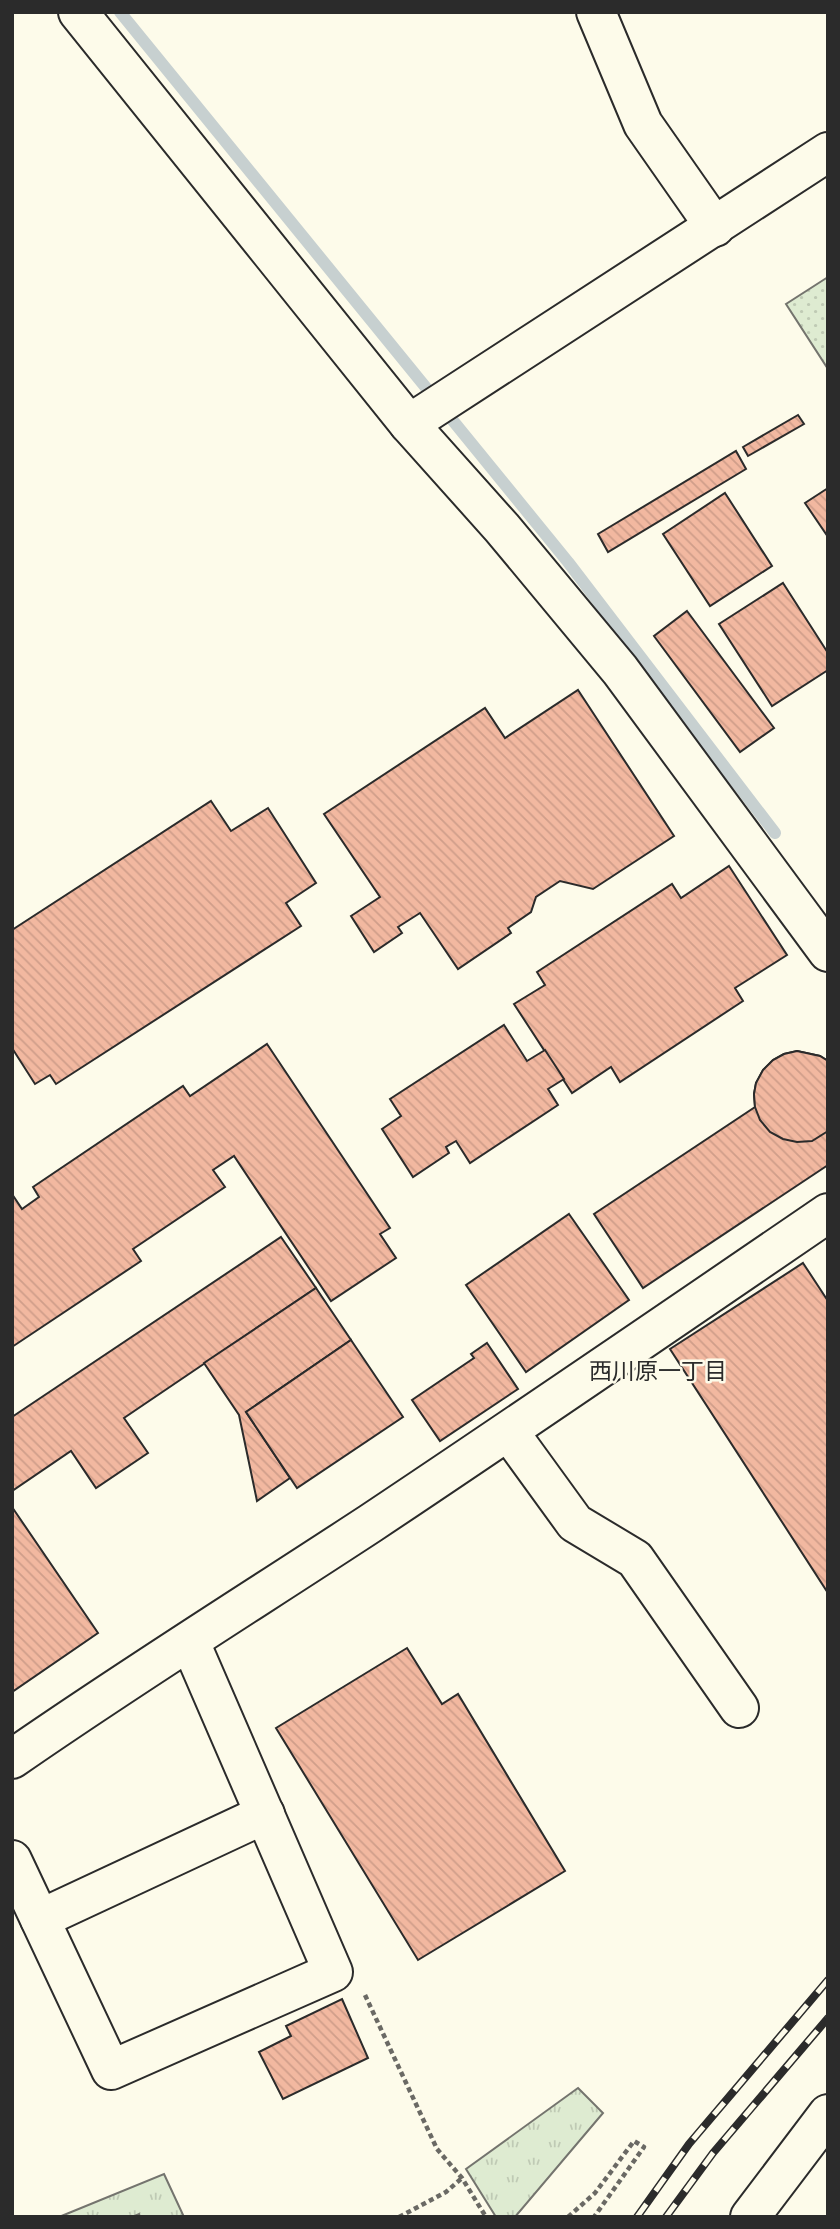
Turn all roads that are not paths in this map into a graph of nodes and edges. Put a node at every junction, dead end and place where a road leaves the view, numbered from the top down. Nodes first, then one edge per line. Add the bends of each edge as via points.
1 (78, 12) edge
2 (596, 12) edge
3 (828, 152) edge
4 (715, 227) junction
5 (430, 410) junction
6 (828, 952) edge
7 (828, 1213) edge
8 (509, 1432) junction
9 (190, 1642) junction
10 (739, 1708) dead end
11 (12, 1759) edge
12 (264, 1814) junction
13 (12, 1860) edge
14 (40, 1919) junction
15 (828, 2114) edge
16 (750, 2217) edge

1 - 5 street
2 - 4 street via 643,124
3 - 4 street
4 - 5 street
5 - 6 street via 502,528 620,670
7 - 8 street
8 - 9 street
8 - 10 street via 575,1523 635,1559
9 - 11 street
9 - 12 street
12 - 14 street
12 - 14 street via 333,1972 111,2070
13 - 14 street
15 - 16 street

